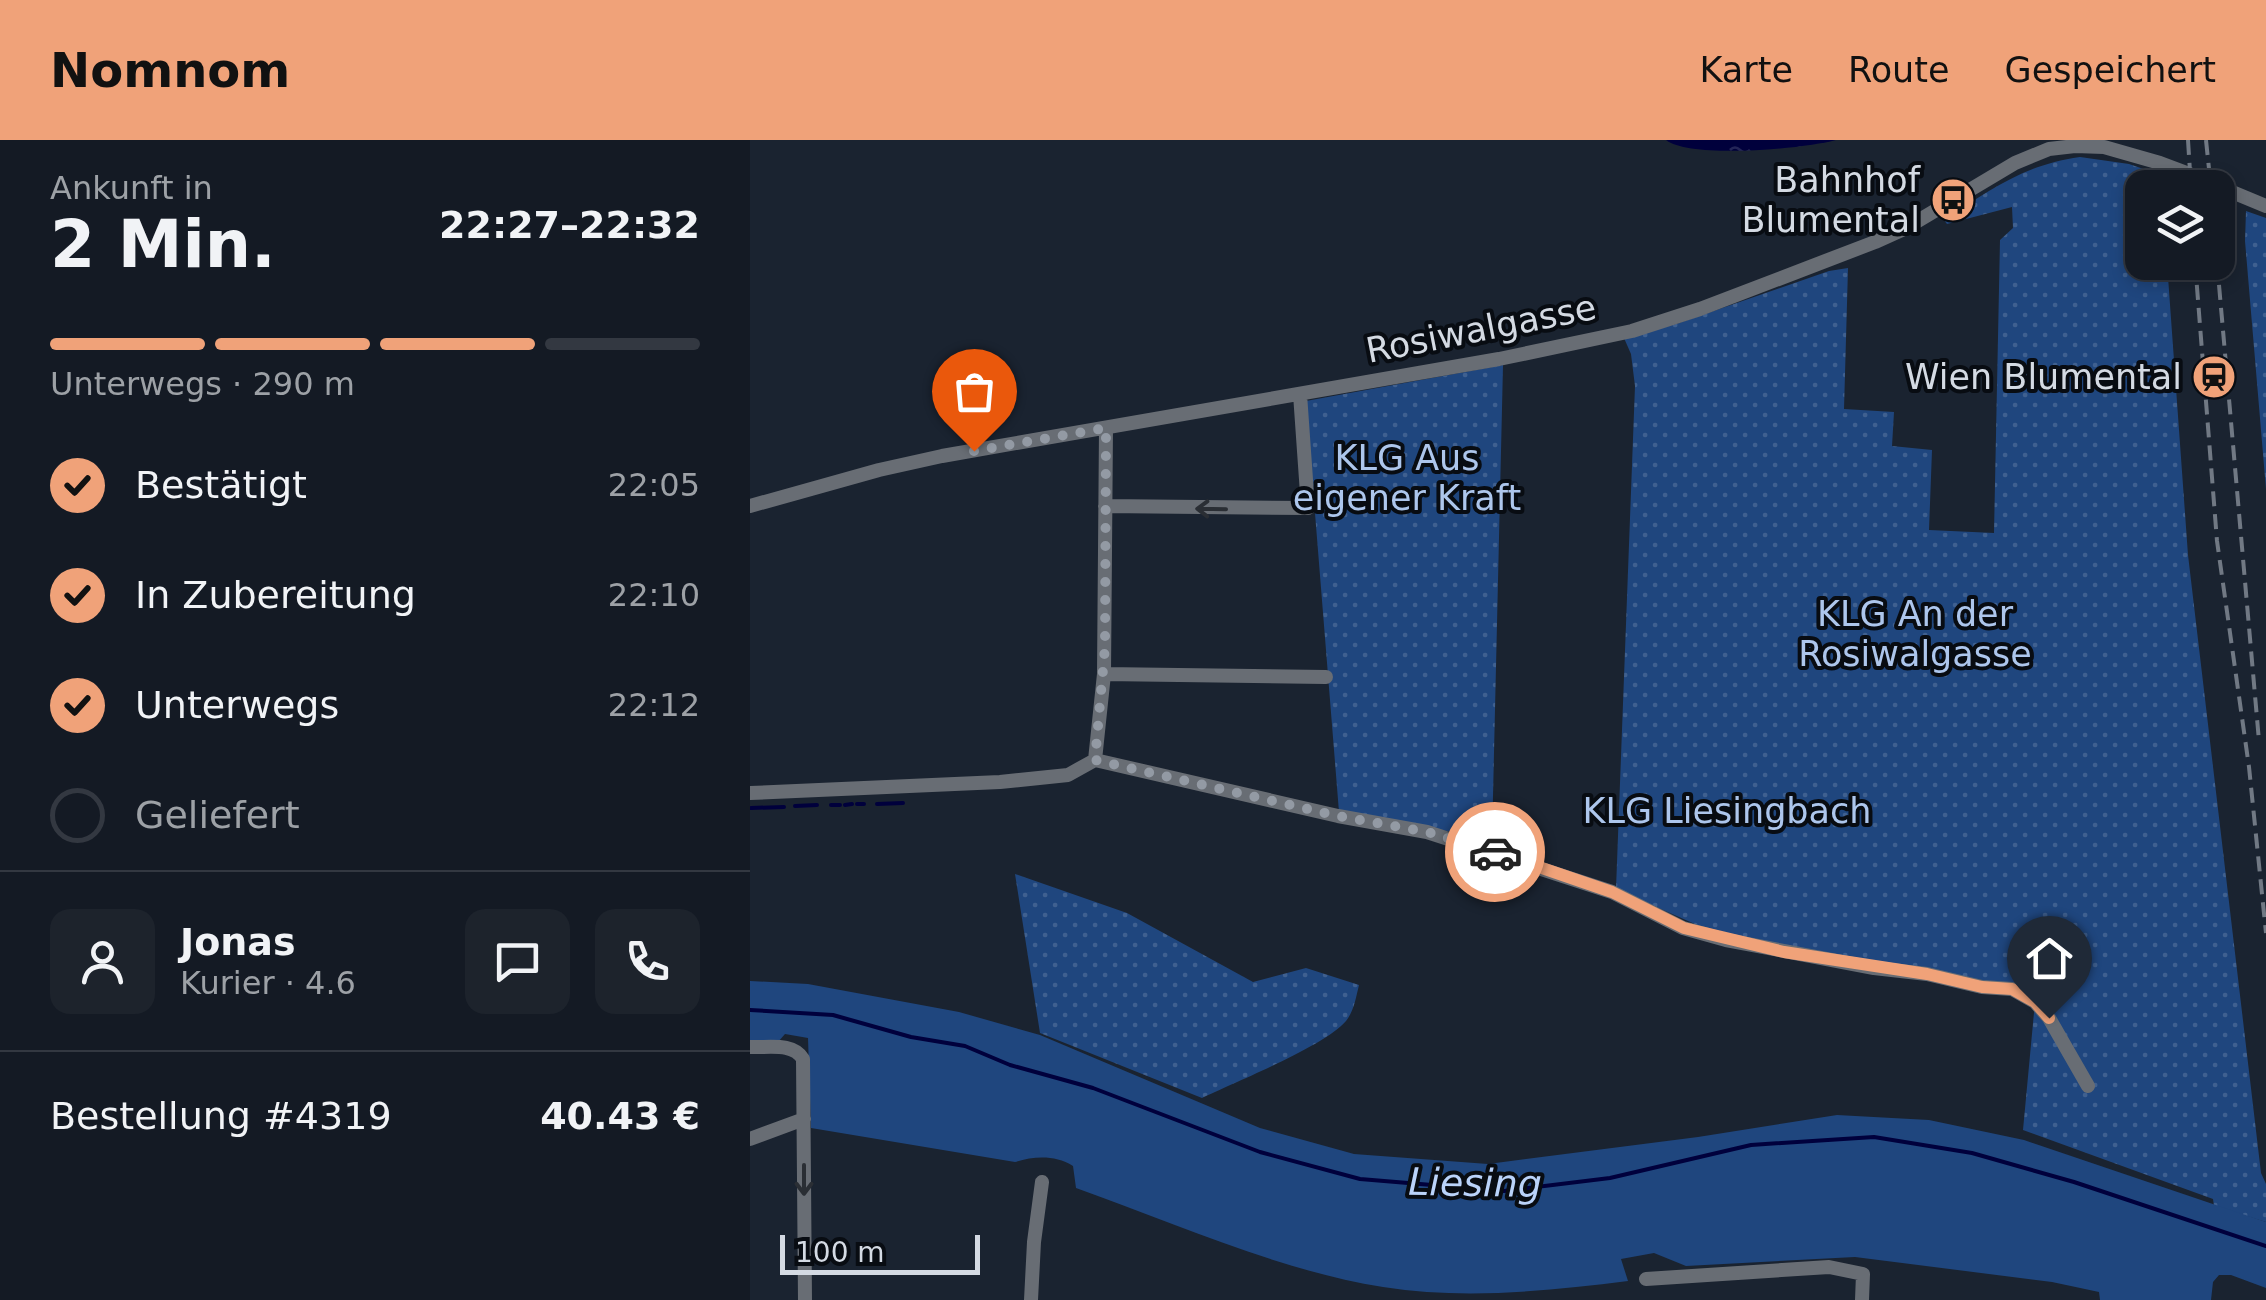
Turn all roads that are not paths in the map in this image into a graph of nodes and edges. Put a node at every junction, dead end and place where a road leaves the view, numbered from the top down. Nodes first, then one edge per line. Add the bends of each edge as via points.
1 (2178, 170) edge
2 (2235, 193) edge
3 (2266, 206) edge
4 (1300, 394) junction
5 (1106, 428) junction
6 (750, 506) edge
7 (1106, 506) junction
8 (1104, 674) junction
9 (1326, 677) dead end
10 (1095, 760) junction
11 (750, 794) edge
12 (750, 1048) edge
13 (2088, 1086) dead end
14 (804, 1119) junction
15 (750, 1139) edge
16 (1042, 1182) dead end
17 (1646, 1279) dead end
18 (805, 1300) edge
19 (1031, 1300) edge
20 (1862, 1300) edge

1 - 4 street, Rosiwalgasse via 2104,148 2049,149 1894,234 1679,317 1530,353
2 - 3 street
4 - 5 street, Rosiwalgasse
4 -> 7 street via 1308,508
5 - 6 street, Rosiwalgasse via 879,470
5 - 7 street
7 - 8 street
8 - 9 street
8 - 10 street
10 - 11 street via 1068,775
10 - 13 street via 1427,832 1553,870 1726,940 2012,989 2049,1018
12 - 14 street via 797,1050 803,1059
14 - 15 street
14 -> 18 street
16 - 19 street
17 - 20 street via 1829,1267 1863,1274

